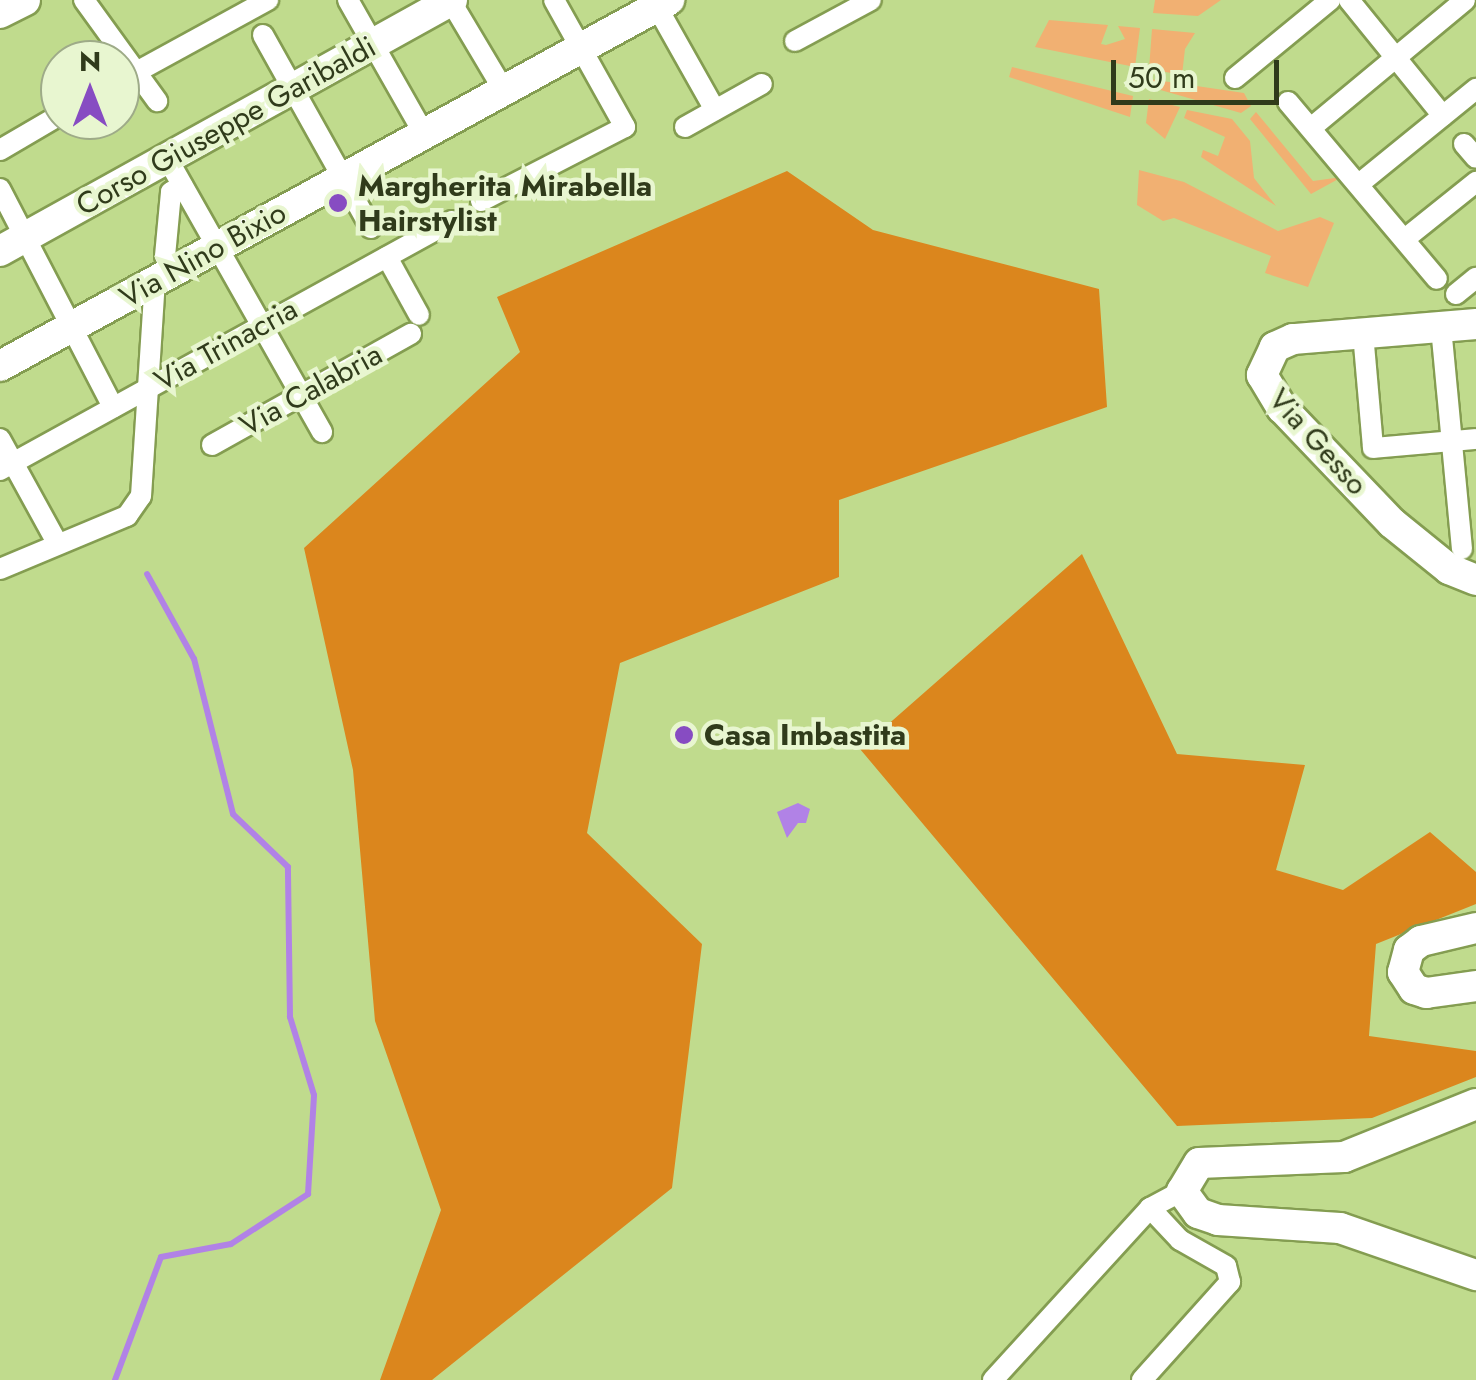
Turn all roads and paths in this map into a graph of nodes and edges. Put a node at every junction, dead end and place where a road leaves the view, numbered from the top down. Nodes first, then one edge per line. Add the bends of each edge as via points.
1 (25, 0) edge
2 (84, 0) edge
3 (348, 0) edge
4 (451, 0) edge
5 (554, 0) edge
6 (1330, 0) edge
7 (1349, 0) edge
8 (1464, 0) edge
9 (862, 2) edge
10 (254, 3) edge
11 (663, 3) edge
12 (0, 13) edge
13 (263, 35) dead end
14 (107, 40) edge
15 (795, 41) dead end
16 (372, 46) junction
17 (581, 48) junction
18 (1395, 58) junction
19 (140, 69) edge
20 (1234, 78) dead end
21 (762, 84) dead end
22 (140, 86) edge
23 (294, 88) junction
24 (503, 89) junction
25 (1476, 89) edge
26 (157, 101) dead end
27 (1288, 102) dead end
28 (715, 110) junction
29 (1443, 116) junction
30 (40, 127) edge
31 (685, 127) dead end
32 (1310, 128) junction
33 (424, 134) junction
34 (0, 150) edge
35 (167, 158) junction
36 (343, 178) junction
37 (1476, 182) edge
38 (1359, 184) junction
39 (182, 186) junction
40 (0, 189) edge
41 (481, 201) dead end
42 (452, 221) dead end
43 (371, 228) dead end
44 (1406, 238) junction
45 (12, 244) edge
46 (219, 246) junction
47 (387, 256) junction
48 (164, 277) junction
49 (1476, 278) edge
50 (1437, 279) dead end
51 (1456, 294) dead end
52 (1476, 324) edge
53 (262, 325) junction
54 (1441, 327) junction
55 (70, 328) junction
56 (1362, 333) junction
57 (0, 366) edge
58 (147, 388) junction
59 (301, 395) junction
60 (113, 407) junction
61 (322, 432) dead end
62 (1476, 438) edge
63 (0, 439) edge
64 (1452, 441) junction
65 (212, 445) dead end
66 (6, 467) edge
67 (56, 541) junction
68 (1468, 569) edge
69 (0, 570) edge
70 (1476, 928) edge
71 (1476, 986) edge
72 (1476, 1104) edge
73 (1182, 1190) junction
74 (1150, 1208) junction
75 (1476, 1275) edge
76 (993, 1380) edge
77 (1142, 1380) edge

1 - 12 street
2 - 14 street
3 - 16 street
4 - 16 street, Corso Giuseppe Garibaldi
4 - 24 street
5 - 17 street
6 - 20 street
7 - 18 street
8 - 18 street
9 - 15 street
10 - 19 street
11 - 17 street, Via Nino Bixio
11 - 28 street
13 - 23 street
16 - 23 street, Corso Giuseppe Garibaldi
16 - 33 street
17 - 24 street, Via Nino Bixio
17 - 41 street via 626,127
18 - 29 street
18 - 32 street
21 - 28 street
22 - 26 street
23 - 35 street, Corso Giuseppe Garibaldi
23 - 36 street
24 - 33 street, Via Nino Bixio
25 - 29 street
27 - 32 street
28 - 31 street
29 - 38 street
30 - 34 street
32 - 38 street
33 - 36 street, Via Nino Bixio
35 - 39 street
35 - 45 street, Corso Giuseppe Garibaldi
36 - 43 street
36 - 46 street, Via Nino Bixio
37 - 44 street
38 - 44 street
39 - 46 street
39 - 48 street via 172,192
40 - 45 street
42 - 47 street, Via Trinacria
44 - 50 street
45 - 55 street
46 - 48 street, Via Nino Bixio
46 - 53 street
47 - 53 street, Via Trinacria
47 - 59 street, Via Calabria via 415,325
48 - 55 street, Via Nino Bixio
48 - 58 street
49 - 51 street
52 - 54 street, Via Gesso
53 - 58 street, Via Trinacria
53 - 59 street
54 - 56 street, Via Gesso
54 - 64 street
55 - 57 street, Via Nino Bixio
55 - 60 street
56 - 64 street via 1373,448
56 - 68 street, Via Gesso via 1275,346 1264,359 1266,386 1392,523
58 - 60 street, Via Trinacria
58 - 67 street via 141,496 127,516
59 - 61 street
59 - 65 street, Via Calabria
60 - 66 street, Via Trinacria
62 - 64 street
63 - 66 street
64 - 68 street
66 - 67 street
67 - 69 street
70 - 71 street via 1422,940 1409,950 1403,972 1414,989 1426,992
72 - 73 street via 1344,1156 1199,1163
73 - 74 street
73 - 75 street via 1198,1213 1218,1220 1340,1228
74 - 76 street
74 - 77 street via 1180,1240 1226,1266 1230,1282

